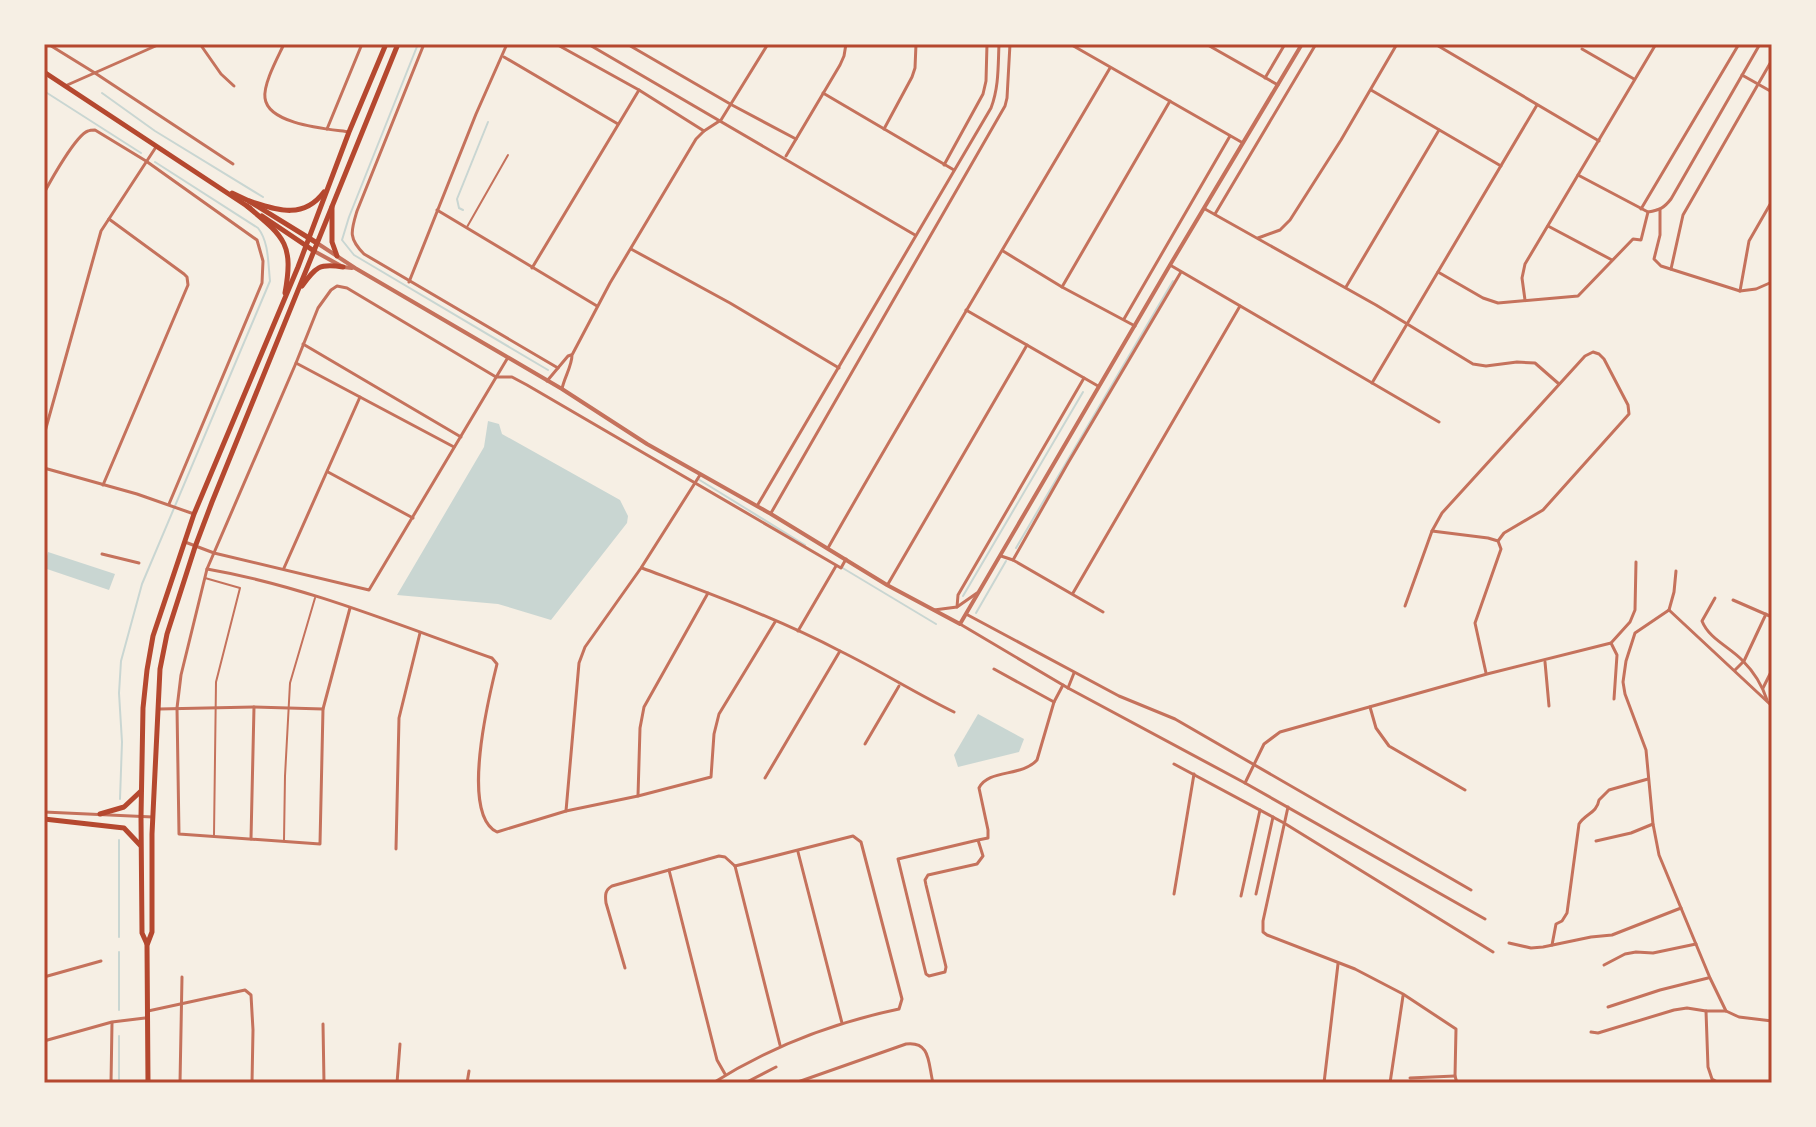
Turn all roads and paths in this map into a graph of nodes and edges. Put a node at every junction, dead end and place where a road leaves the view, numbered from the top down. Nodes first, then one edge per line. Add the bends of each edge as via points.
1 (48, 44) edge
2 (160, 44) edge
3 (200, 44) edge
4 (284, 44) edge
5 (362, 44) edge
6 (386, 44) edge
7 (398, 44) edge
8 (424, 44) edge
9 (507, 44) edge
10 (556, 44) edge
11 (588, 44) edge
12 (627, 44) edge
13 (768, 44) edge
14 (846, 44) edge
15 (916, 44) edge
16 (987, 44) edge
17 (999, 44) edge
18 (1010, 44) edge
19 (1070, 44) edge
20 (1206, 44) edge
21 (1285, 44) edge
22 (1302, 44) edge
23 (1316, 44) edge
24 (1397, 44) edge
25 (1435, 44) edge
26 (1656, 44) edge
27 (1739, 44) edge
28 (1760, 44) edge
29 (1582, 49) dead end
30 (503, 56) junction
31 (1772, 60) edge
32 (1110, 68) junction
33 (44, 72) edge
34 (95, 73) junction
35 (1742, 75) junction
36 (1265, 78) junction
37 (1635, 80) junction
38 (1758, 84) junction
39 (1278, 85) junction
40 (65, 86) junction
41 (234, 86) dead end
42 (639, 90) junction
43 (1371, 90) junction
44 (1772, 92) edge
45 (823, 93) junction
46 (1170, 101) junction
47 (732, 105) junction
48 (1537, 105) junction
49 (721, 120) junction
50 (618, 124) junction
51 (327, 129) junction
52 (884, 129) junction
53 (1439, 130) junction
54 (704, 131) junction
55 (349, 132) junction
56 (1230, 136) junction
57 (796, 139) junction
58 (1599, 141) junction
59 (1243, 143) junction
60 (156, 147) junction
61 (508, 155) dead end
62 (785, 157) junction
63 (146, 161) junction
64 (233, 164) dead end
65 (944, 165) junction
66 (1501, 166) junction
67 (954, 170) junction
68 (1578, 175) junction
69 (333, 177) junction
70 (44, 193) edge
71 (1772, 201) edge
72 (333, 202) junction
73 (248, 204) junction
74 (1204, 209) junction
75 (1641, 209) junction
76 (437, 210) junction
77 (1660, 210) junction
78 (1648, 212) junction
79 (1215, 214) junction
80 (109, 219) junction
81 (1548, 226) junction
82 (467, 227) junction
83 (915, 235) junction
84 (308, 237) junction
85 (1258, 238) junction
86 (317, 243) junction
87 (305, 245) junction
88 (631, 249) junction
89 (314, 251) junction
90 (1003, 251) junction
91 (337, 256) junction
92 (1612, 260) junction
93 (1170, 265) junction
94 (343, 267) junction
95 (355, 268) junction
96 (532, 268) junction
97 (1671, 269) junction
98 (1181, 272) junction
99 (1438, 272) junction
100 (409, 282) junction
101 (1772, 282) edge
102 (1062, 287) junction
103 (1346, 287) junction
104 (1740, 291) junction
105 (295, 295) junction
106 (1525, 300) junction
107 (283, 302) junction
108 (597, 306) junction
109 (1240, 306) junction
110 (966, 310) junction
111 (1124, 319) junction
112 (1408, 324) junction
113 (1135, 326) junction
114 (303, 344) junction
115 (1027, 345) junction
116 (572, 355) junction
117 (507, 359) junction
118 (296, 363) junction
119 (558, 368) junction
120 (839, 368) junction
121 (496, 377) junction
122 (1084, 378) junction
123 (547, 381) junction
124 (1372, 383) junction
125 (1559, 384) junction
126 (1099, 387) junction
127 (562, 389) junction
128 (360, 397) junction
129 (1439, 422) dead end
130 (44, 435) edge
131 (461, 437) junction
132 (454, 447) junction
133 (44, 468) edge
134 (328, 472) junction
135 (702, 474) junction
136 (696, 482) junction
137 (103, 485) junction
138 (169, 504) junction
139 (757, 506) junction
140 (194, 514) junction
141 (771, 514) junction
142 (413, 518) junction
143 (1432, 531) junction
144 (1498, 541) junction
145 (184, 542) junction
146 (195, 547) junction
147 (828, 548) junction
148 (214, 553) junction
149 (102, 554) dead end
150 (1001, 555) junction
151 (846, 559) junction
152 (1013, 560) junction
153 (1636, 562) dead end
154 (139, 563) dead end
155 (836, 566) junction
156 (284, 568) junction
157 (641, 568) junction
158 (207, 569) junction
159 (1676, 571) dead end
160 (205, 578) junction
161 (887, 585) junction
162 (980, 590) junction
163 (708, 593) junction
164 (1073, 593) junction
165 (316, 596) junction
166 (1715, 598) dead end
167 (1733, 600) dead end
168 (1405, 606) dead end
169 (957, 607) junction
170 (350, 608) junction
171 (934, 610) junction
172 (1669, 610) junction
173 (1103, 612) dead end
174 (965, 614) junction
175 (1766, 614) junction
176 (1772, 617) edge
177 (775, 622) junction
178 (960, 624) junction
179 (1624, 630) junction
180 (798, 631) junction
181 (420, 633) junction
182 (1635, 633) junction
183 (1611, 643) junction
184 (840, 650) junction
185 (1544, 660) junction
186 (1744, 661) junction
187 (994, 669) dead end
188 (1772, 670) edge
189 (1734, 671) junction
190 (1074, 673) junction
191 (1487, 674) junction
192 (900, 685) junction
193 (1065, 686) junction
194 (1763, 688) junction
195 (1614, 699) dead end
196 (1054, 702) junction
197 (1770, 705) edge
198 (1369, 706) junction
199 (1549, 706) dead end
200 (254, 707) junction
201 (177, 708) junction
202 (215, 708) junction
203 (288, 708) junction
204 (156, 709) junction
205 (323, 709) junction
206 (954, 712) dead end
207 (865, 744) dead end
208 (1174, 764) dead end
209 (1253, 764) junction
210 (1194, 774) junction
211 (765, 778) dead end
212 (1648, 779) junction
213 (1245, 783) junction
214 (1465, 790) dead end
215 (142, 791) junction
216 (638, 796) junction
217 (1288, 807) junction
218 (1260, 810) junction
219 (566, 811) junction
220 (44, 812) edge
221 (100, 814) junction
222 (141, 817) junction
223 (153, 817) junction
224 (1273, 817) junction
225 (44, 819) edge
226 (1284, 823) junction
227 (1653, 824) junction
228 (214, 836) junction
229 (251, 839) junction
230 (978, 840) junction
231 (284, 841) junction
232 (1596, 841) dead end
233 (141, 846) junction
234 (396, 849) dead end
235 (797, 850) junction
236 (735, 866) junction
237 (669, 870) junction
238 (1471, 890) dead end
239 (1174, 894) dead end
240 (1256, 894) dead end
241 (1241, 896) dead end
242 (1681, 908) junction
243 (1485, 919) dead end
244 (1509, 943) dead end
245 (1696, 944) junction
246 (147, 945) junction
247 (1552, 945) junction
248 (1493, 952) dead end
249 (101, 961) dead end
250 (1338, 962) junction
251 (1604, 965) dead end
252 (625, 968) dead end
253 (44, 977) edge
254 (182, 977) dead end
255 (1710, 978) junction
256 (1403, 994) junction
257 (182, 1004) junction
258 (1608, 1007) dead end
259 (1706, 1011) junction
260 (1726, 1011) junction
261 (148, 1015) junction
262 (1772, 1021) edge
263 (114, 1022) junction
264 (842, 1023) junction
265 (323, 1024) dead end
266 (1591, 1032) dead end
267 (44, 1041) edge
268 (400, 1044) dead end
269 (780, 1045) junction
270 (776, 1067) dead end
271 (469, 1071) dead end
272 (725, 1075) junction
273 (1455, 1076) junction
274 (1410, 1078) dead end
275 (111, 1083) edge
276 (148, 1083) edge
277 (180, 1083) edge
278 (252, 1083) edge
279 (324, 1083) edge
280 (397, 1083) edge
281 (467, 1083) edge
282 (713, 1083) edge
283 (745, 1083) edge
284 (795, 1083) edge
285 (933, 1083) edge
286 (1324, 1083) edge
287 (1390, 1083) edge
288 (1457, 1083) edge
289 (1719, 1083) edge

1 - 34 street
2 - 34 street
3 - 41 street
4 - 51 street via 267,86 268,106 292,122
5 - 51 street
6 - 55 main road
7 - 72 main road
8 - 100 street via 351,234 364,254
9 - 30 street
10 - 42 street
11 - 49 street
12 - 47 street
13 - 47 street
14 - 45 street
15 - 52 street via 912,77
16 - 65 street via 981,101
17 - 67 street via 994,100
18 - 141 street via 1007,98 997,120
19 - 32 street
20 - 36 street
21 - 36 street
22 - 39 street
23 - 79 street
24 - 43 street
25 - 48 street
26 - 37 street
27 - 75 street
28 - 35 street
29 - 37 street
30 - 50 street
30 - 76 street
31 - 38 street
32 - 46 street
32 - 90 street
33 - 40 main road
34 - 40 street
34 - 64 street
35 - 38 street
35 - 77 street
36 - 39 street
37 - 58 street
38 - 44 street
38 - 97 street via 1683,215
39 - 59 street
40 - 60 main road
42 - 50 street
42 - 54 street
43 - 53 street
43 - 85 street via 1290,220
45 - 52 street
45 - 57 street
46 - 56 street
46 - 102 street
47 - 49 street
47 - 57 street
48 - 58 street
48 - 66 street
49 - 54 street
49 - 62 street
50 - 96 street
51 - 55 street
52 - 65 street
53 - 66 street
53 - 103 street
54 - 88 street
55 - 69 main road
56 - 59 street
56 - 111 street
57 - 62 street
58 - 68 street
59 - 74 street
60 - 63 street
60 - 73 main road
61 - 82 lane
62 - 83 street
63 - 70 street via 89,130
63 - 80 street
63 - 138 street via 257,240 263,261 262,283
65 - 67 street
66 - 99 street
67 - 83 street
68 - 75 street
68 - 81 street
69 - 73 main road via 316,201 300,209
69 - 84 main road
71 - 104 street via 1749,241
72 - 86 main road
72 - 91 main road via 331,236
73 - 84 main road
73 - 87 main road
73 - 107 main road via 286,245 289,266
74 - 79 street
74 - 93 street
75 - 78 street
76 - 82 street
76 - 100 street
77 - 78 street
77 - 97 street via 1654,259
78 - 92 street via 1641,240 1633,239
79 - 85 street
80 - 130 street via 101,231
80 - 137 street via 184,274 188,285
81 - 92 street
81 - 106 street via 1525,264
82 - 96 street
83 - 120 street
84 - 86 main road
84 - 87 main road
85 - 103 street
86 - 89 main road
86 - 91 street
87 - 89 main road
87 - 107 main road
88 - 108 street
88 - 120 street
89 - 94 street
89 - 105 main road
90 - 102 street
90 - 110 street
91 - 95 street
92 - 106 street via 1578,296
93 - 98 street
93 - 113 street
94 - 95 street
94 - 105 main road via 329,264 313,270
95 - 117 street
96 - 108 street
97 - 104 street
98 - 109 street
98 - 152 street
99 - 106 street via 1498,303
99 - 112 street
100 - 119 street
101 - 104 street
102 - 111 street
103 - 112 street
105 - 146 main road
107 - 140 main road
108 - 116 street
109 - 124 street
109 - 164 street
110 - 115 street
110 - 147 street
111 - 113 street
112 - 124 street
112 - 125 street via 1473,364 1535,363
113 - 126 street
114 - 118 street
114 - 121 street via 318,308 331,290 343,286
114 - 131 street
115 - 122 street
115 - 161 street
116 - 119 street
116 - 127 street
117 - 121 street
117 - 123 street
118 - 128 street
118 - 148 street
119 - 123 street
120 - 139 street
121 - 131 street
121 - 136 street via 512,377
122 - 126 street
122 - 169 street via 958,595
123 - 127 street
124 - 129 street
125 - 143 street via 1442,513
125 - 144 street via 1585,356 1599,354 1629,414 1543,510
126 - 150 street
127 - 135 street
128 - 132 street
128 - 134 street
131 - 132 street
132 - 142 street
133 - 137 street
134 - 142 street
134 - 156 street
135 - 136 street
135 - 139 street
136 - 155 street
136 - 157 street
137 - 138 street
138 - 140 street
139 - 141 street
140 - 145 main road
141 - 147 street
142 - 156 street via 369,590
143 - 144 street
143 - 168 street
144 - 191 street via 1501,549 1475,623
145 - 146 street
145 - 215 main road via 147,670
146 - 148 street
146 - 204 main road via 167,634
147 - 151 street
148 - 156 street
148 - 158 street
149 - 154 street
150 - 152 street
150 - 162 street
151 - 155 street via 841,568
151 - 161 street
152 - 164 street
153 - 179 street via 1635,610
155 - 180 street
157 - 163 street
157 - 219 street via 579,663
158 - 160 street
158 - 165 street
159 - 172 street
160 - 201 street
160 - 202 lane via 240,588 216,682
161 - 171 street
162 - 169 street
162 - 174 street
163 - 177 street
163 - 216 street via 644,707
164 - 173 street
165 - 170 street
165 - 203 lane via 290,683
166 - 186 street via 1704,626
167 - 175 street
169 - 171 street
170 - 181 street
170 - 205 street
171 - 178 street
172 - 182 street
172 - 189 street
174 - 178 street
174 - 190 street
175 - 176 street
175 - 186 street
177 - 180 street
177 - 216 street via 719,714 711,777
178 - 193 street
179 - 182 street
179 - 183 street
180 - 184 street
181 - 219 street via 497,664 479,754 483,816 491,829 497,832
181 - 234 street via 399,718
182 - 212 street via 1623,682 1646,750
183 - 185 street
183 - 195 street via 1617,655
184 - 192 street
184 - 211 street
185 - 191 street
185 - 199 street
186 - 189 street
186 - 194 street
187 - 196 street
188 - 194 street
189 - 197 street
190 - 193 street
190 - 209 street via 1175,719
191 - 198 street
192 - 206 street
192 - 207 street
193 - 196 street
193 - 213 street
194 - 197 street
196 - 230 street via 1032,766 982,782 988,838
198 - 209 street via 1280,732 1264,744
198 - 214 street via 1389,746
200 - 202 street
200 - 203 street
200 - 229 street
201 - 202 street
201 - 204 street
201 - 228 street via 179,834
202 - 228 lane
203 - 205 street
203 - 231 lane
204 - 223 main road
205 - 231 street via 320,844
208 - 210 street
209 - 213 street
209 - 238 street
210 - 218 street
210 - 239 street
212 - 227 street
212 - 247 street via 1609,790 1579,824 1567,913 1556,924
213 - 217 street
215 - 221 main road via 124,807
215 - 222 main road
216 - 219 street
217 - 226 street
217 - 243 street
218 - 224 street
218 - 241 street
220 - 221 street
221 - 222 street
222 - 223 street
222 - 233 main road
223 - 246 main road via 152,932
224 - 226 street
224 - 240 street
225 - 233 main road via 124,828
226 - 248 street
226 - 250 street via 1263,932
227 - 232 street
227 - 242 street via 1659,855
228 - 229 street
229 - 231 street
230 - 230 street via 983,856 977,864 925,880 946,967 929,976 898,859
233 - 246 main road via 142,933
235 - 236 street
235 - 264 street
235 - 264 street via 853,836 861,842 902,999 899,1009
236 - 237 street via 719,856
236 - 269 street
237 - 252 street via 612,886 605,895
237 - 272 street
242 - 245 street
242 - 247 street via 1612,935
244 - 247 street
245 - 251 street via 1625,954
245 - 255 street
246 - 261 main road
249 - 253 street
250 - 256 street
250 - 286 street
254 - 257 street
255 - 258 street
255 - 260 street
256 - 273 street via 1456,1029
256 - 287 street
257 - 261 street
257 - 277 street
257 - 278 street via 245,990 251,995
259 - 260 street
259 - 266 street via 1674,1010
259 - 289 street via 1708,1067
260 - 262 street
261 - 263 street
261 - 276 main road
263 - 267 street
263 - 275 street
264 - 269 street
265 - 279 street
268 - 280 street
269 - 272 street
270 - 283 street
271 - 281 street
272 - 282 street
273 - 274 street
273 - 288 street
284 - 285 street via 906,1044 925,1049

